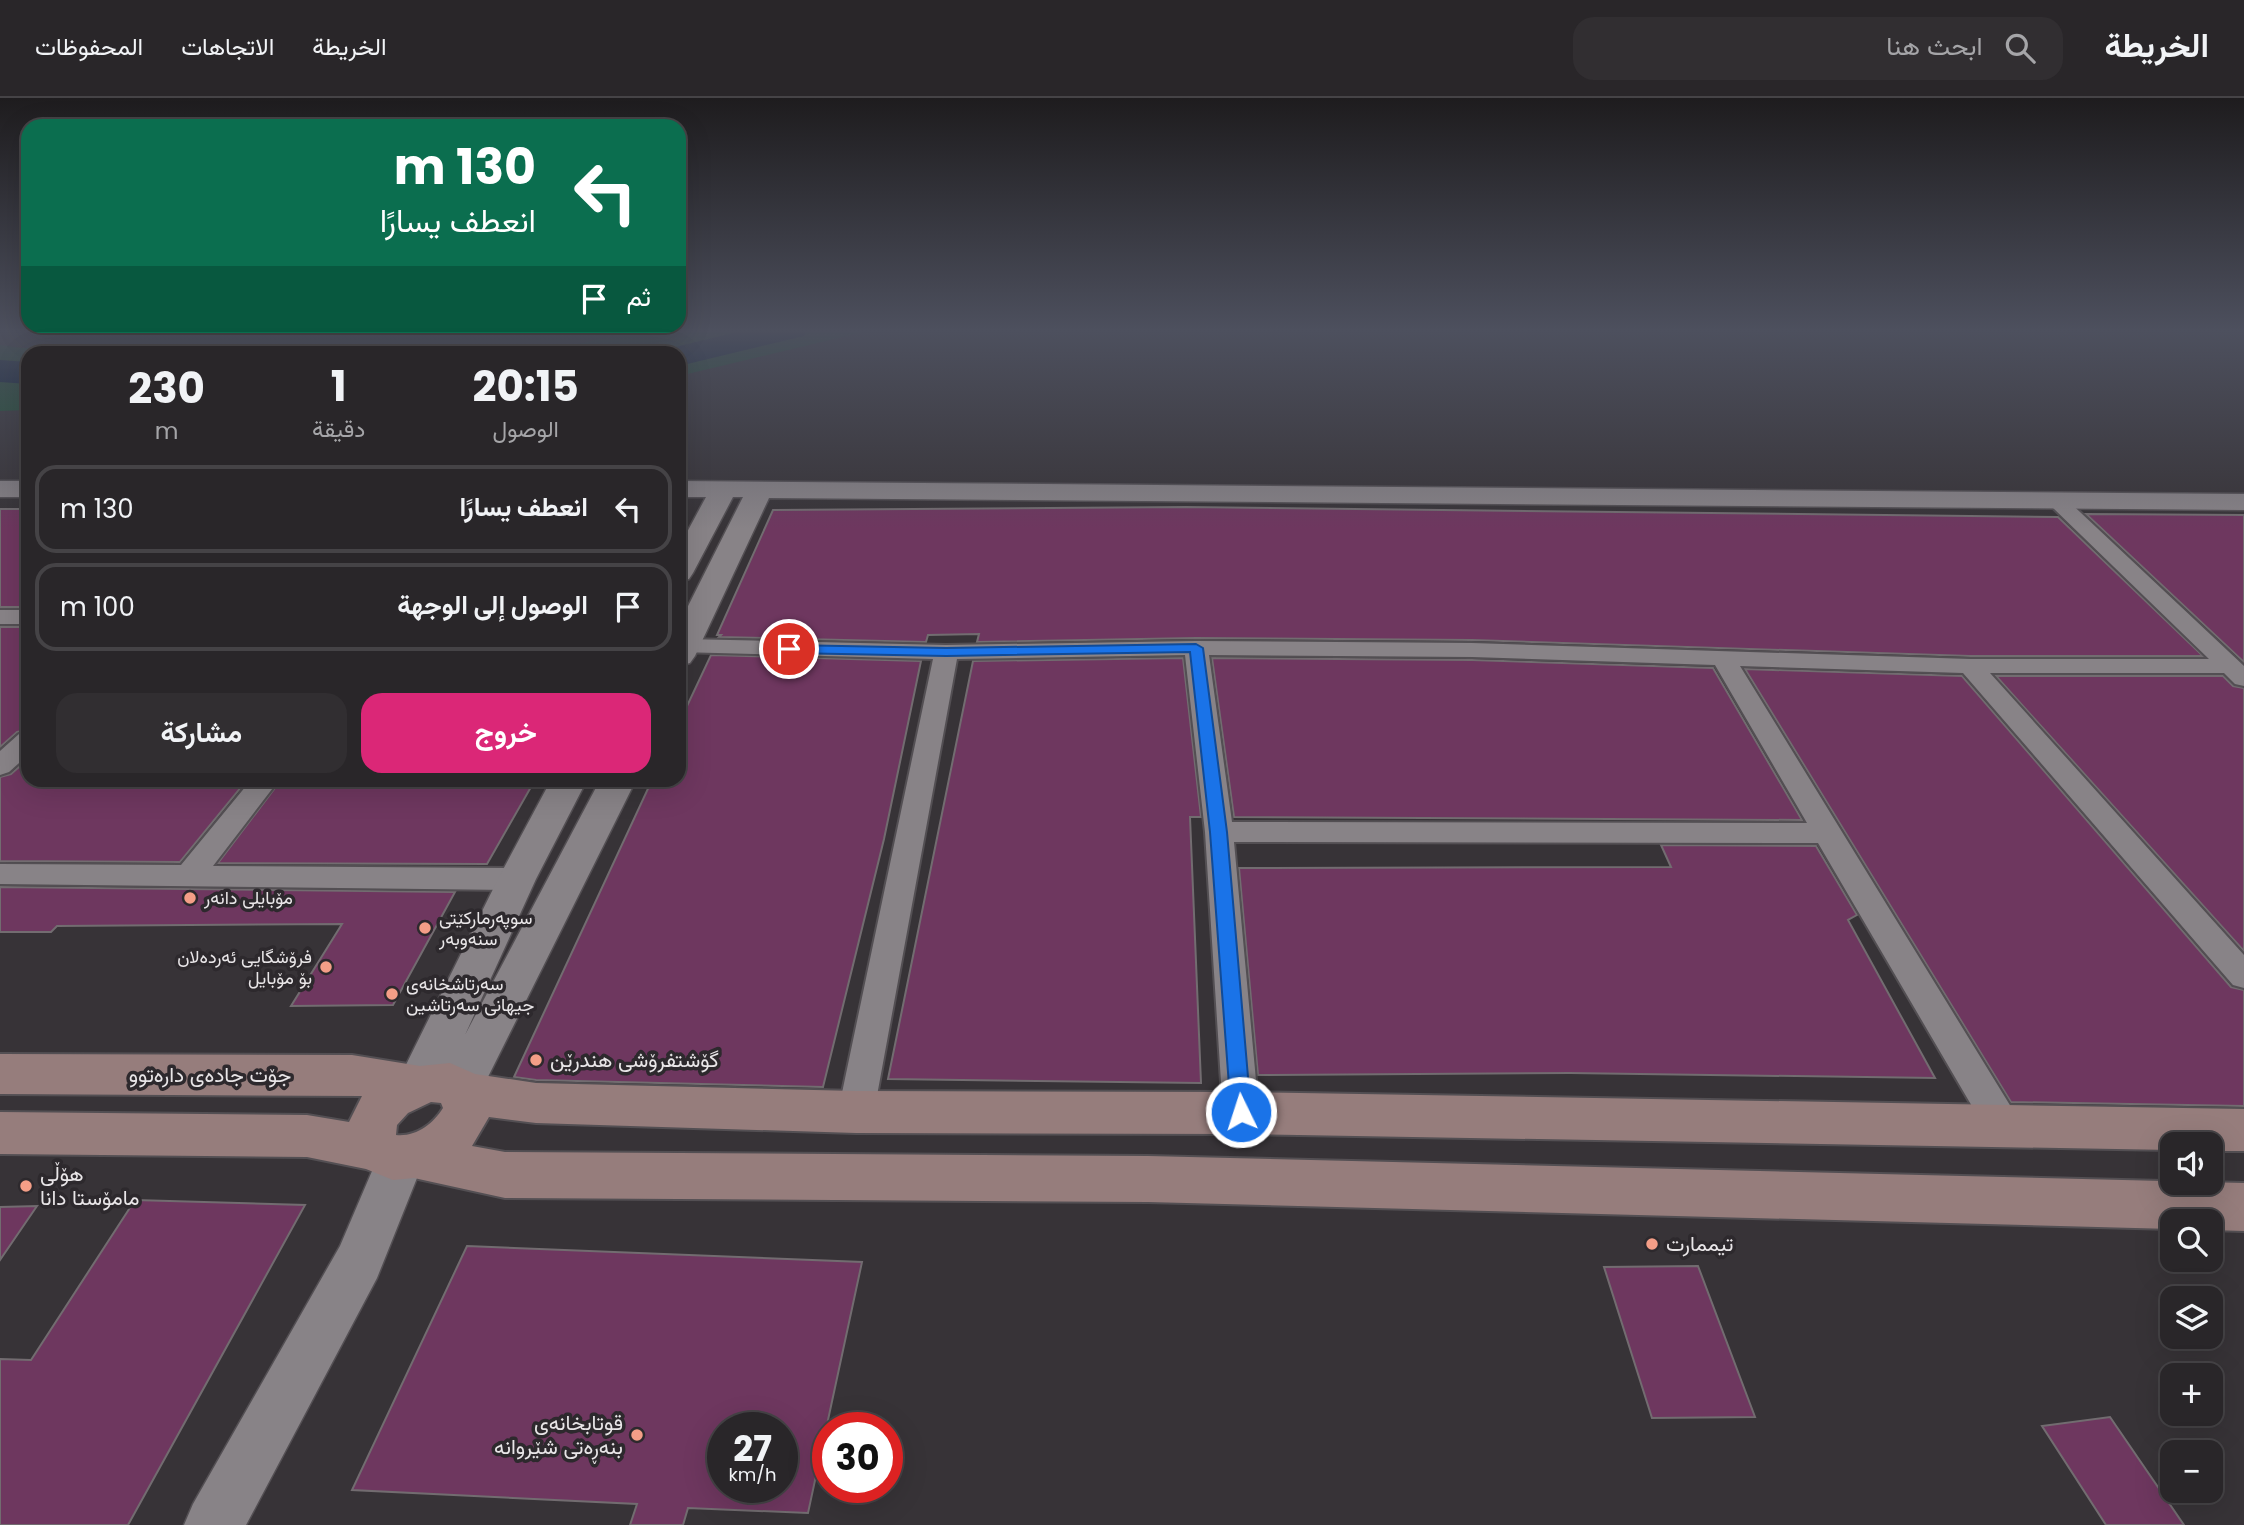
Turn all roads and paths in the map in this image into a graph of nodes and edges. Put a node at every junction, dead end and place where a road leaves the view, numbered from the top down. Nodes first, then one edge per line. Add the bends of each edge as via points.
1 (0, 489) edge
2 (21, 489) edge
3 (686, 489) edge
4 (723, 489) junction
5 (760, 489) junction
6 (2057, 501) junction
7 (2244, 502) edge
8 (686, 560) edge
9 (0, 617) edge
10 (21, 618) edge
11 (686, 641) edge
12 (1196, 648) junction
13 (686, 651) edge
14 (946, 652) junction
15 (1722, 657) junction
16 (1970, 666) junction
17 (2237, 672) edge
18 (21, 746) edge
19 (0, 766) edge
20 (259, 787) edge
21 (565, 787) edge
22 (614, 787) edge
23 (1219, 832) junction
24 (1827, 833) junction
25 (0, 874) edge
26 (190, 874) junction
27 (517, 879) junction
28 (2244, 976) edge
29 (0, 1074) edge
30 (448, 1088) junction
31 (856, 1112) junction
32 (1241, 1112) junction
33 (2003, 1126) junction
34 (2244, 1130) edge
35 (0, 1133) edge
36 (397, 1154) junction
37 (2244, 1207) edge
38 (214, 1525) edge

1 - 2 street
3 - 4 street
4 - 5 street
4 - 8 street
5 - 6 street
5 - 11 street
6 - 7 street
6 - 17 street
9 - 10 street
12 - 14 street
12 - 15 street
12 - 23 street
13 - 14 street
14 - 31 street
15 - 16 street
15 - 24 street
16 - 17 street
16 - 28 street
18 - 19 street
20 - 26 street
21 - 27 street
22 - 30 street
23 - 24 street
23 - 32 street
24 - 33 street
25 - 26 street
26 - 27 street
27 - 30 street
29 - 30 main road, جۆت جادەی دارەتوو via 352,1075
30 - 31 main road, جۆت جادەی دارەتوو via 536,1103
30 - 36 main road via 467,1108 459,1127 441,1145
30 - 36 main road via 395,1097 377,1115 370,1134
31 - 32 main road, جۆت جادەی دارەتوو
32 - 33 main road, جۆت جادەی دارەتوو
33 - 34 main road, جۆت جادەی دارەتوو
35 - 36 main road via 307,1136
36 - 37 main road via 505,1175 1148,1179
36 - 38 street via 359,1261

